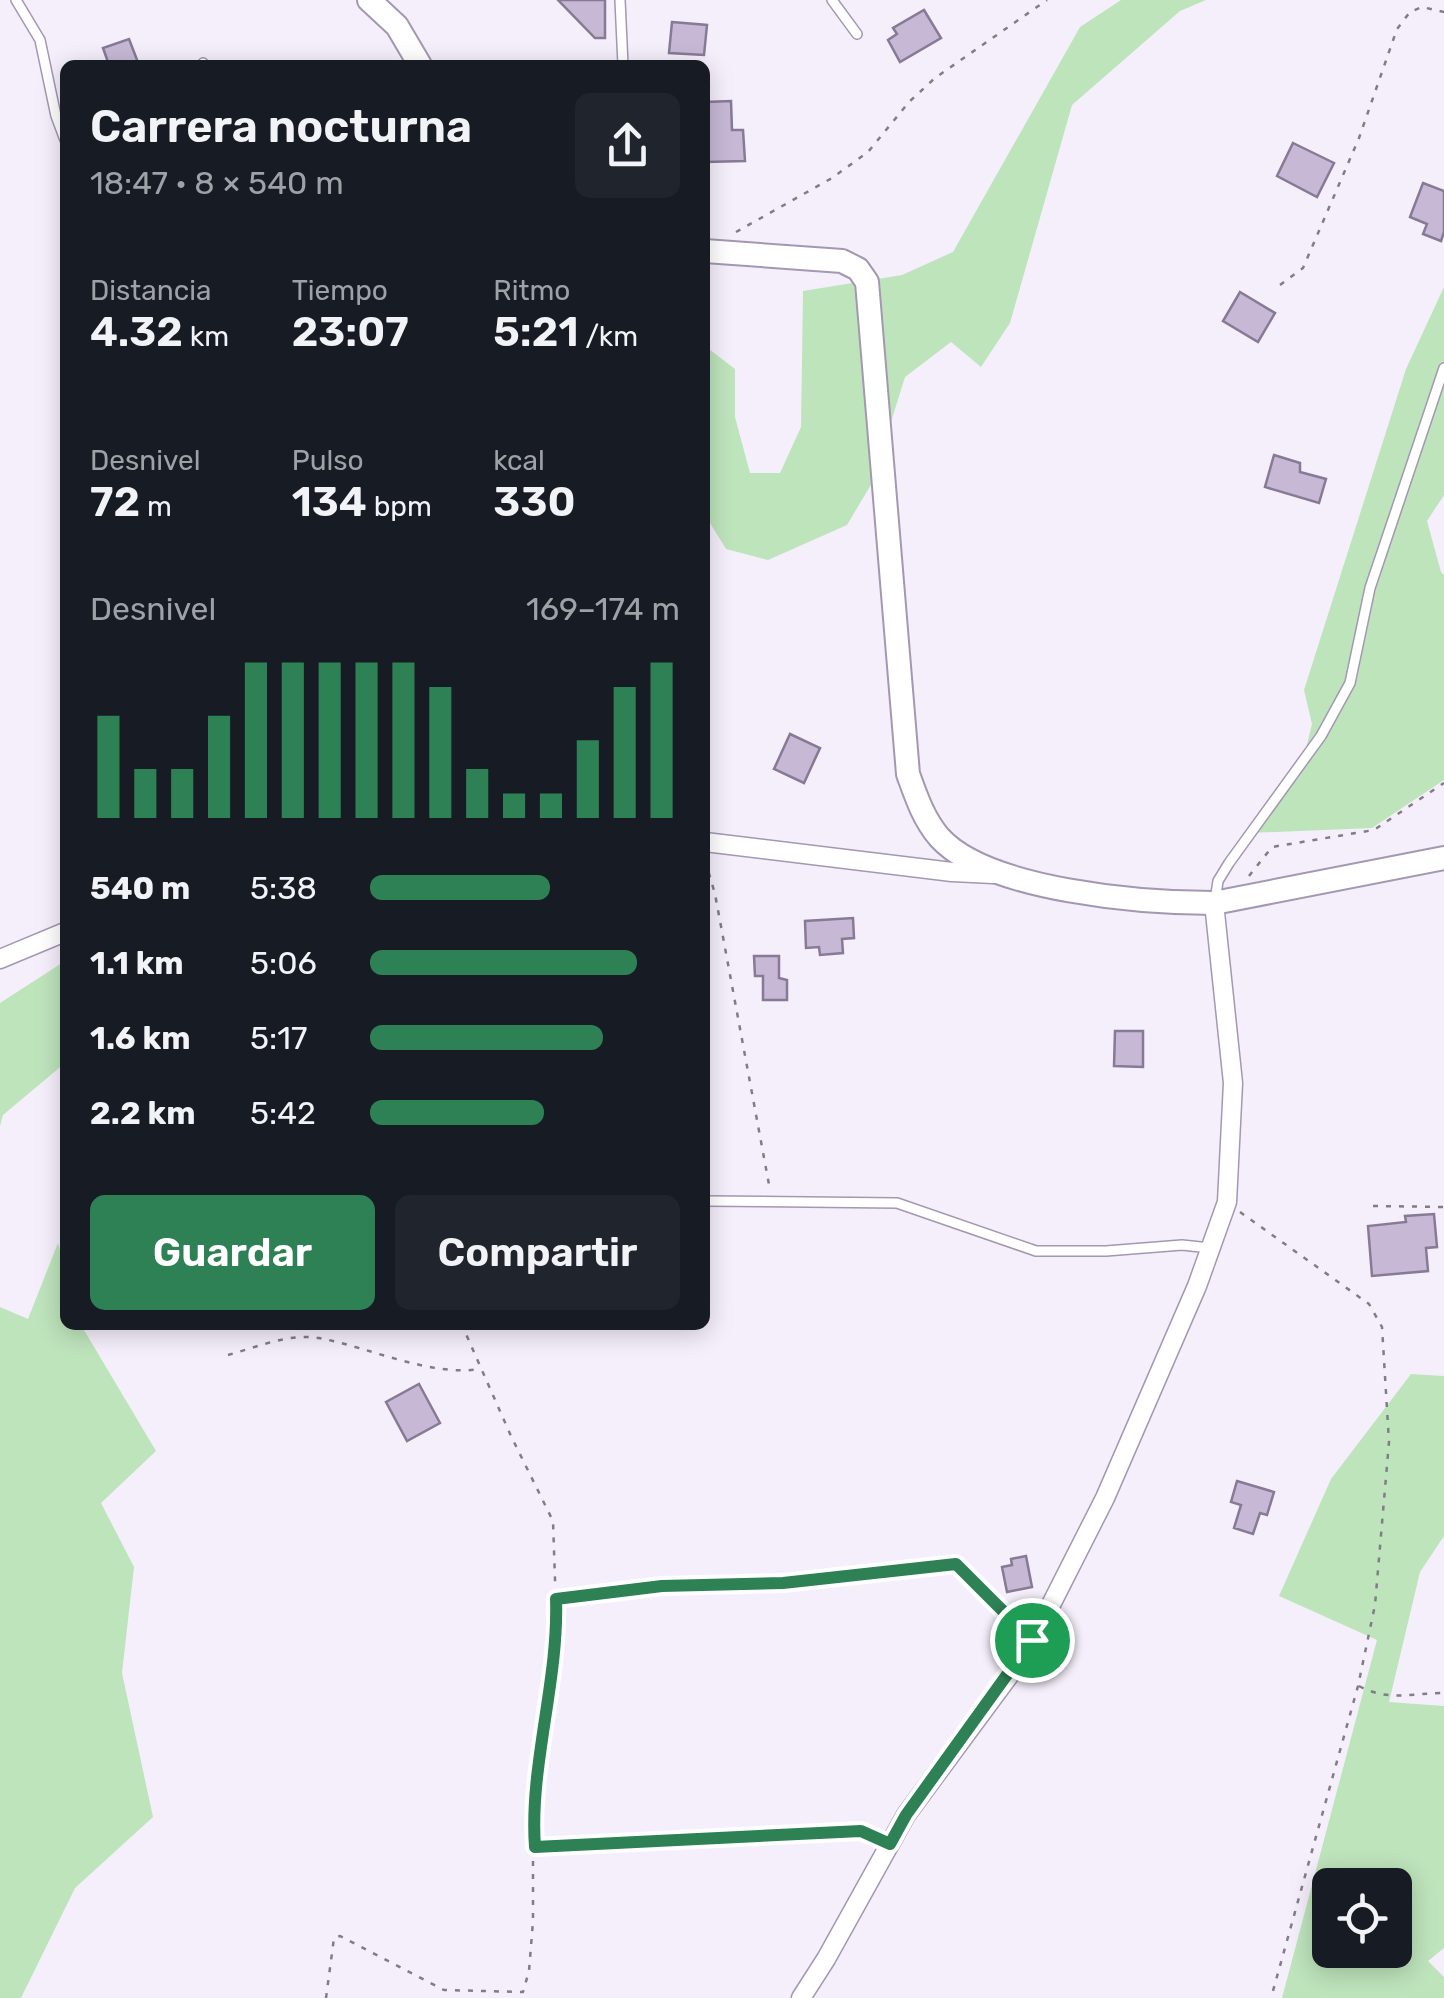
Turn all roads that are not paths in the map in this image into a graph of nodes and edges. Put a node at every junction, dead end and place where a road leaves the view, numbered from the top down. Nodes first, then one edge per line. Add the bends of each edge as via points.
1 (16, 0) edge
2 (369, 0) edge
3 (620, 0) edge
4 (832, 0) edge
5 (857, 34) dead end
6 (417, 60) edge
7 (623, 60) edge
8 (60, 127) edge
9 (710, 251) edge
10 (1444, 368) edge
11 (710, 843) edge
12 (1444, 858) edge
13 (1006, 874) junction
14 (1225, 901) junction
15 (60, 934) edge
16 (0, 959) edge
17 (710, 1201) edge
18 (1210, 1248) junction
19 (801, 1998) edge

1 - 8 lane via 40,40
2 - 6 street via 397,26
3 - 7 lane
4 - 5 lane
9 - 13 street via 842,261 867,282 908,774 940,838 975,863
10 - 14 lane via 1374,574 1350,683 1218,880
11 - 13 street
12 - 14 street
13 - 14 street via 1160,902
14 - 18 street via 1233,1084 1227,1202
15 - 16 street
17 - 18 lane via 896,1203 1036,1251
18 - 19 street via 1104,1498 1032,1640 906,1815

